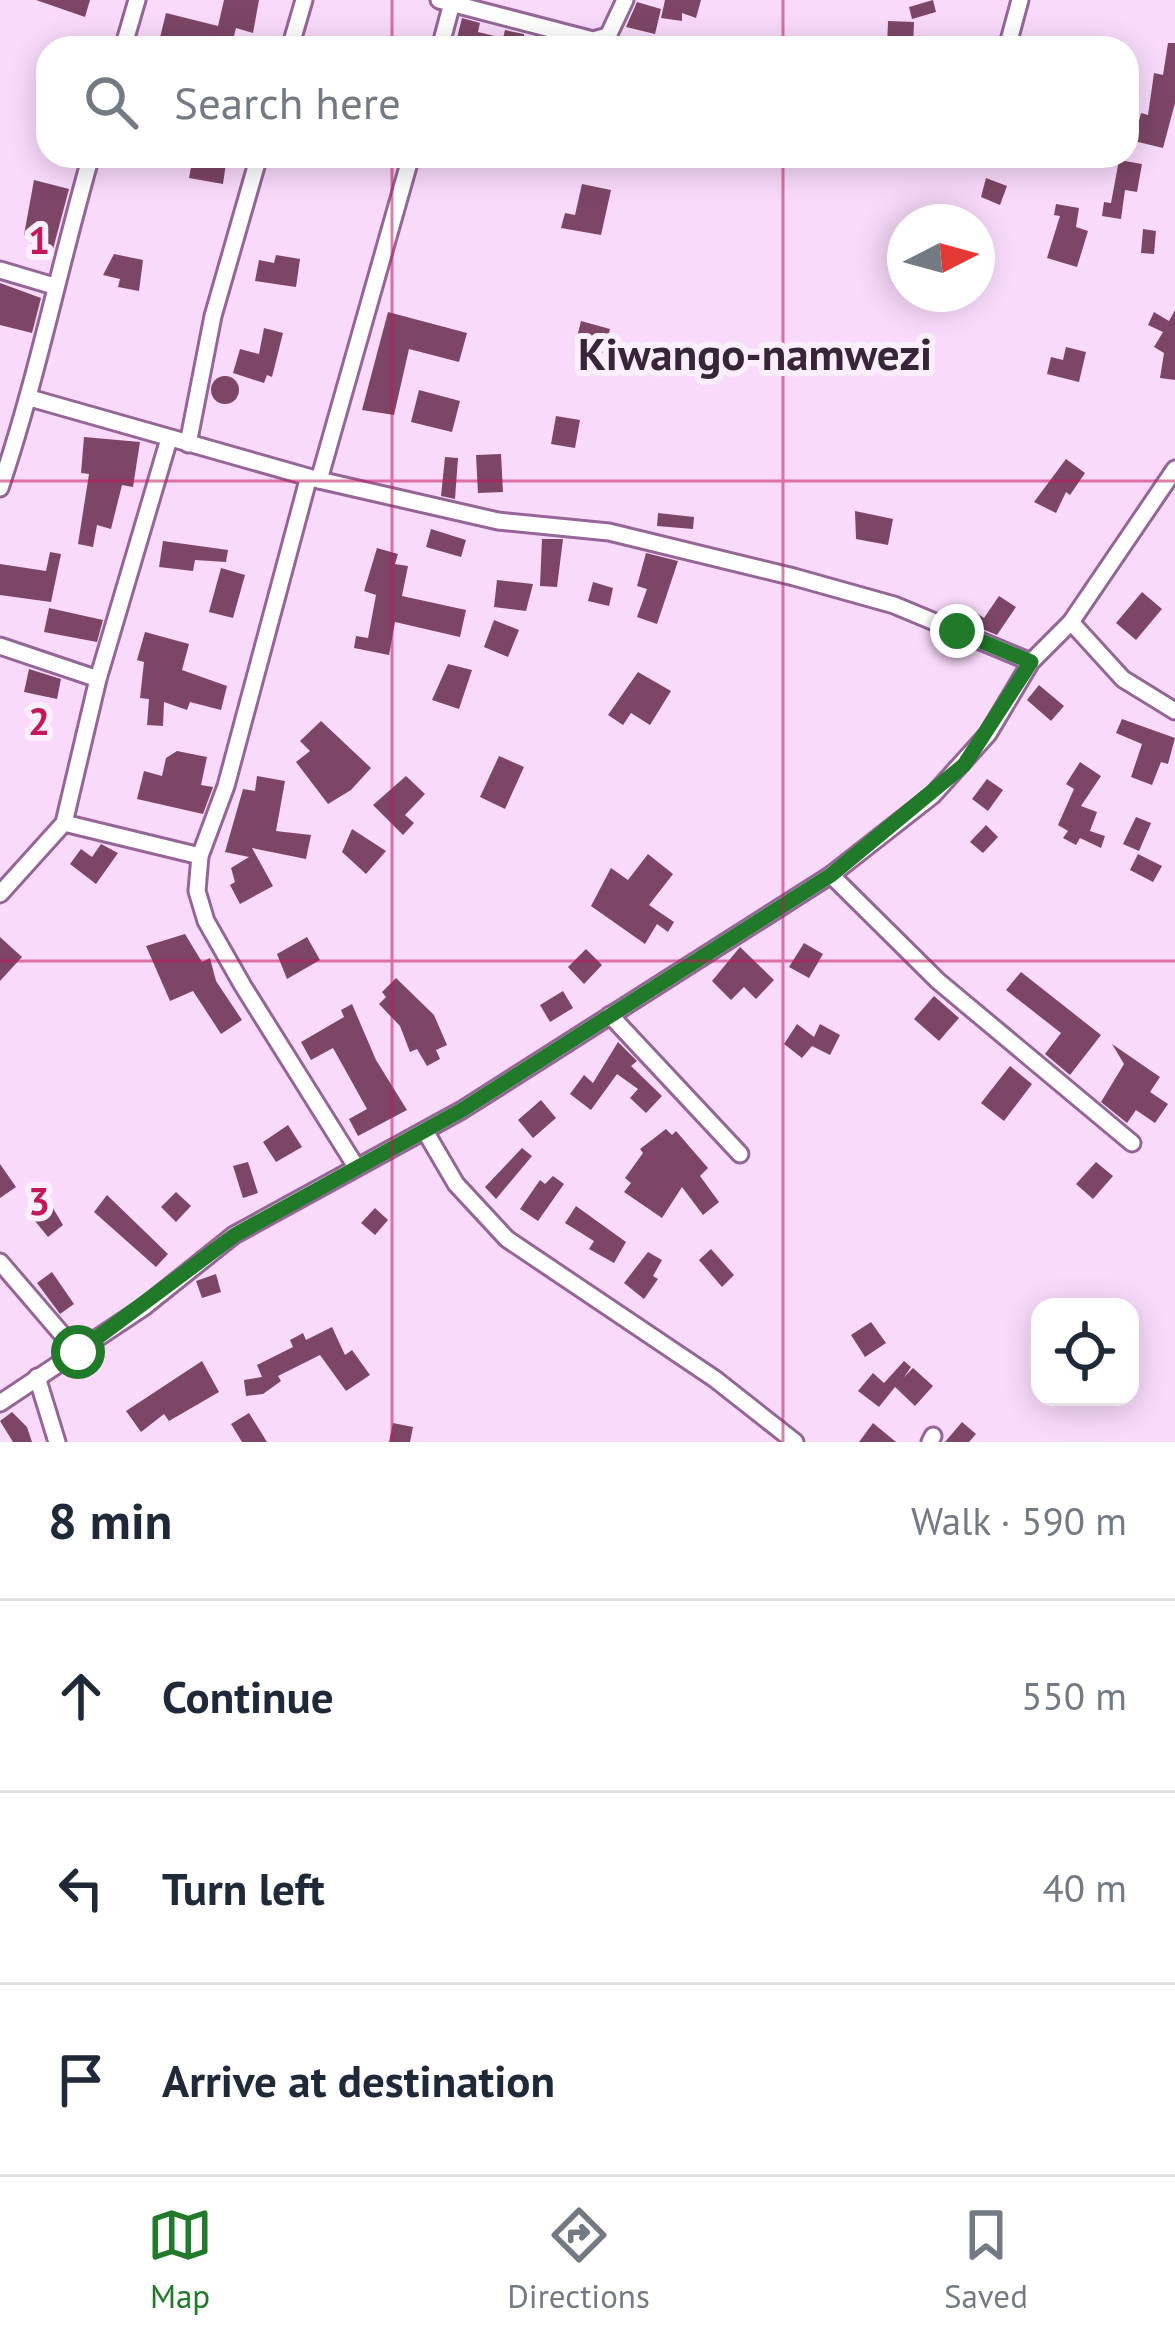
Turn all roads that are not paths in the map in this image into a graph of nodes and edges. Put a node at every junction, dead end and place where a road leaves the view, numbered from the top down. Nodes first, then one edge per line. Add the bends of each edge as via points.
1 (137, 0) edge
2 (304, 0) edge
3 (625, 0) edge
4 (1020, 0) edge
5 (446, 2) edge
6 (126, 36) edge
7 (294, 36) edge
8 (442, 36) edge
9 (577, 36) edge
10 (608, 36) edge
11 (1010, 36) edge
12 (88, 168) edge
13 (256, 168) edge
14 (407, 168) edge
15 (0, 270) edge
16 (54, 286) junction
17 (30, 398) junction
18 (169, 439) junction
19 (188, 444) junction
20 (1175, 469) edge
21 (314, 480) junction
22 (0, 488) edge
23 (1071, 622) junction
24 (0, 646) edge
25 (1031, 662) junction
26 (98, 679) junction
27 (1175, 711) edge
28 (64, 823) junction
29 (200, 856) junction
30 (831, 875) junction
31 (0, 894) edge
32 (610, 1015) junction
33 (424, 1131) junction
34 (1132, 1143) dead end
35 (740, 1154) dead end
36 (355, 1165) junction
37 (0, 1262) edge
38 (78, 1352) junction
39 (37, 1377) junction
40 (0, 1403) edge
41 (57, 1442) edge
42 (795, 1442) edge

1 - 6 street
2 - 7 street
3 - 10 street
4 - 11 street
5 - 8 street
5 - 9 street
12 - 16 street
13 - 19 street via 213,316
14 - 21 street
15 - 16 street
16 - 17 street
17 - 18 street
17 - 22 street
18 - 19 street
18 - 26 street
19 - 21 street
20 - 23 street
21 - 25 street via 498,521 609,532 794,577 894,605
21 - 29 street
23 - 25 street
23 - 27 street via 1123,679
24 - 26 street
25 - 30 street via 964,765
26 - 28 street
28 - 29 street
28 - 31 street
29 - 36 street via 197,891 206,921
30 - 32 street
30 - 34 street via 938,981
32 - 33 street
32 - 35 street
33 - 36 street
33 - 42 street via 456,1184 507,1239
36 - 38 street via 235,1235
37 - 38 street
38 - 39 street
39 - 40 street
39 - 41 street

